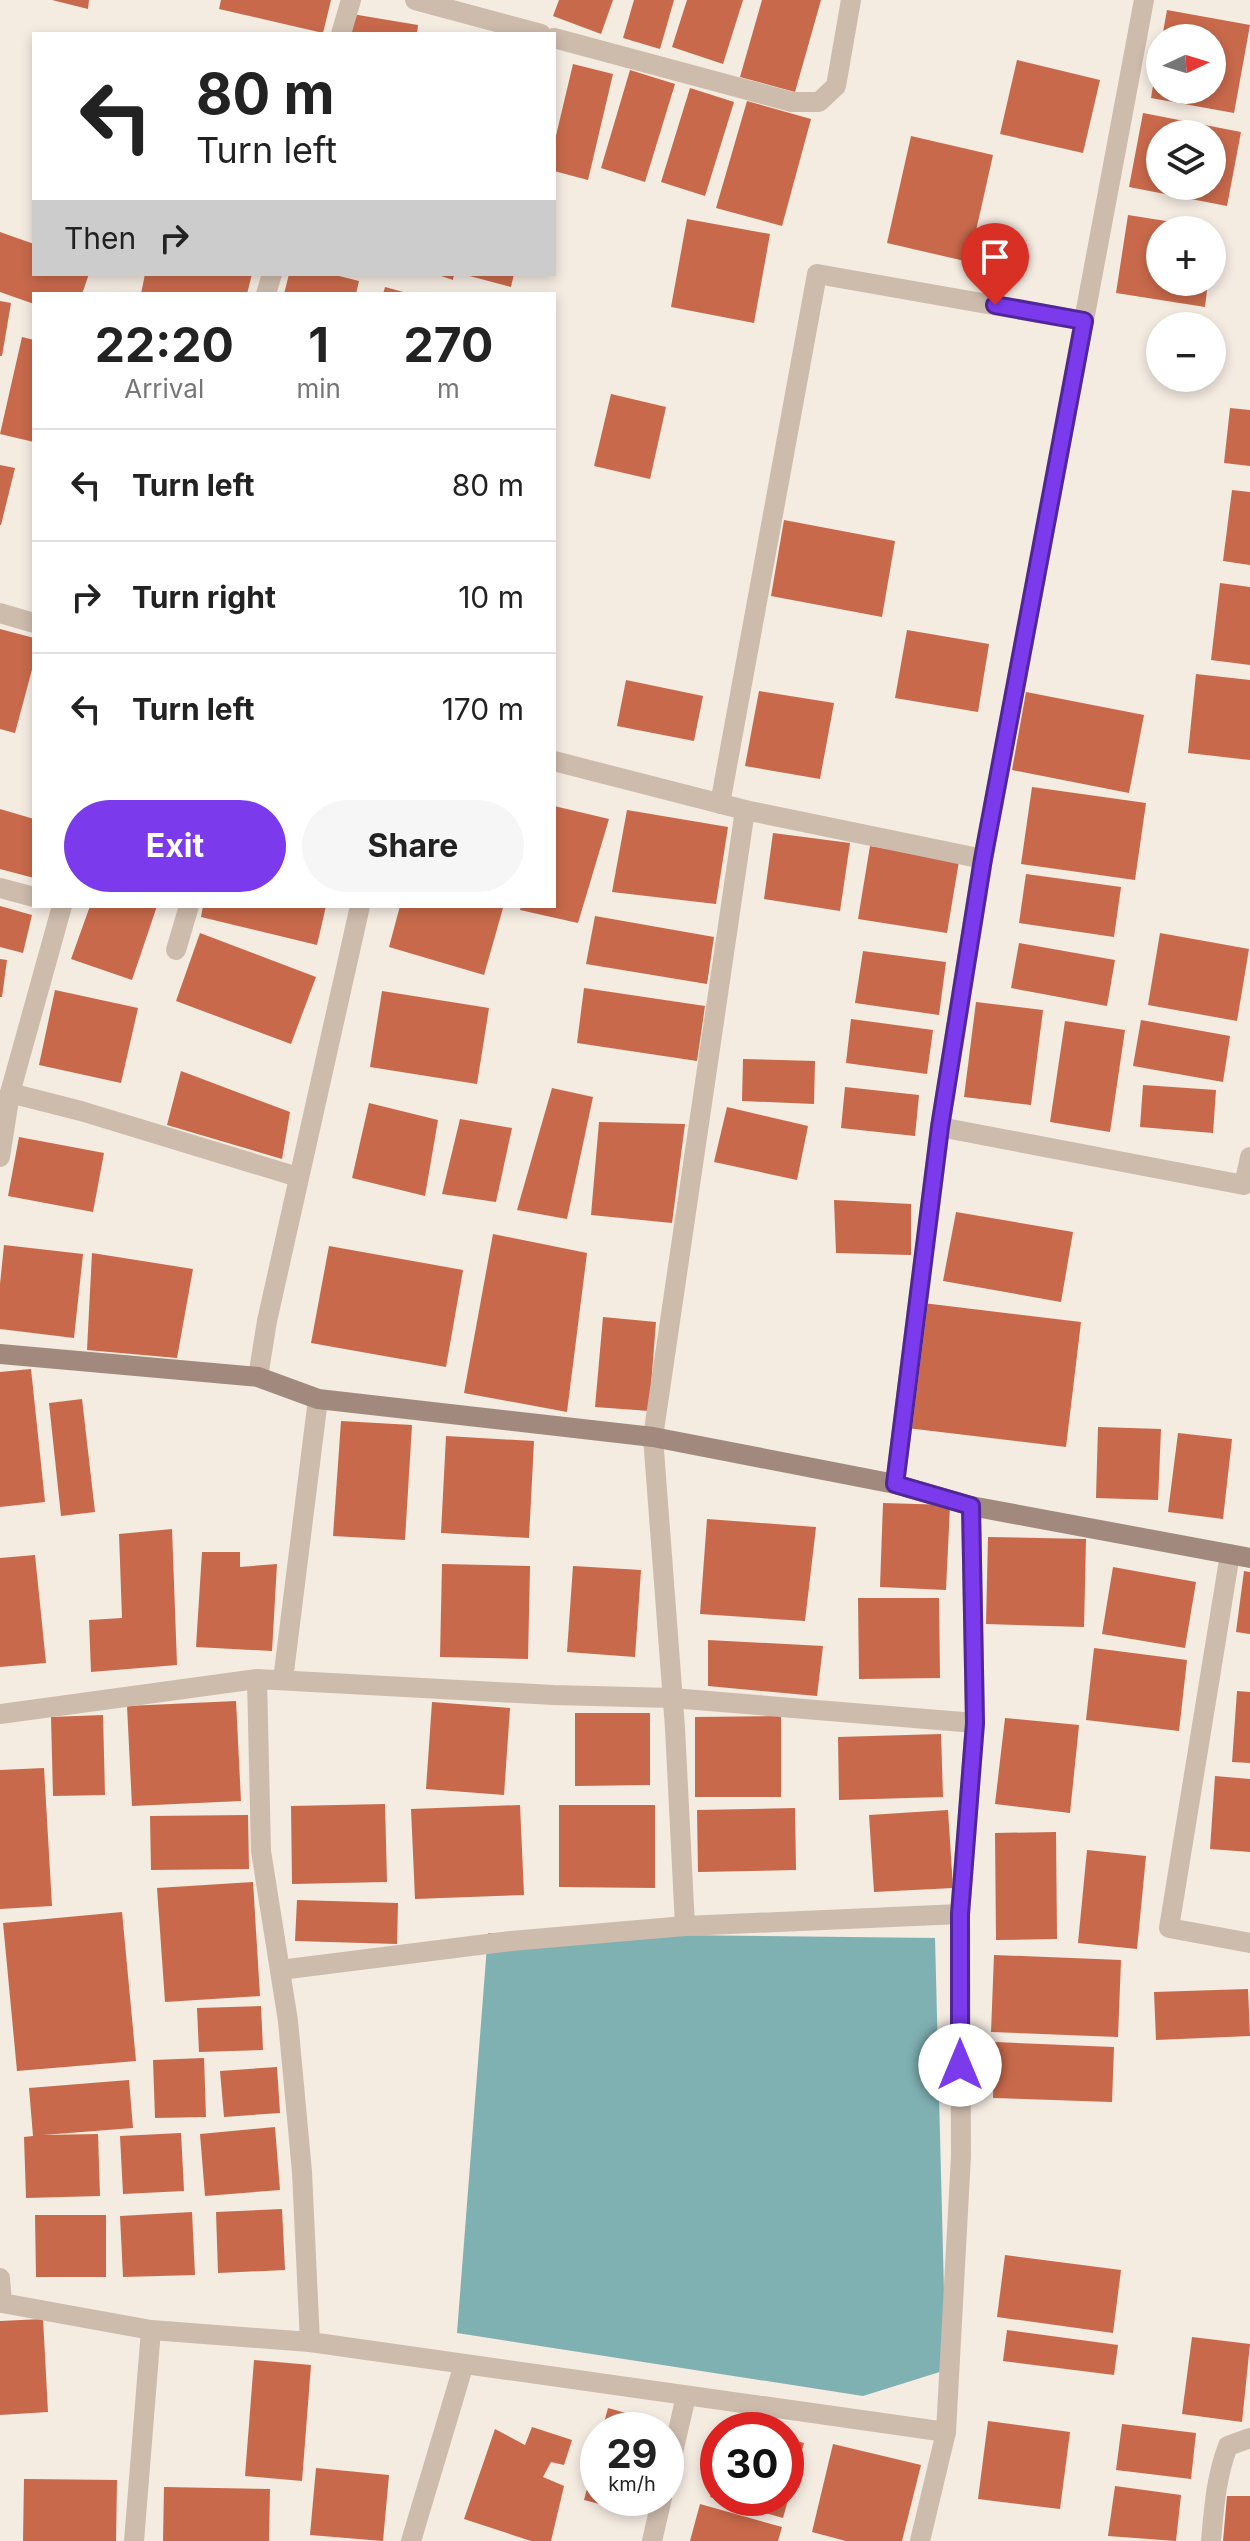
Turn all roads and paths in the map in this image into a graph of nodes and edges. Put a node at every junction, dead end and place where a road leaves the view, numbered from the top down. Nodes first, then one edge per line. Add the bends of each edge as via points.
1 (351, 0) edge
2 (415, 0) edge
3 (851, 0) edge
4 (1144, 0) edge
5 (342, 32) edge
6 (534, 32) edge
7 (556, 39) edge
8 (1084, 321) junction
9 (0, 613) edge
10 (32, 622) edge
11 (556, 762) edge
12 (720, 804) junction
13 (745, 810) junction
14 (983, 859) junction
15 (0, 888) edge
16 (32, 896) edge
17 (61, 908) edge
18 (188, 908) edge
19 (360, 908) edge
20 (176, 950) dead end
21 (10, 1093) junction
22 (940, 1127) junction
23 (0, 1157) edge
24 (1250, 1157) edge
25 (298, 1177) junction
26 (0, 1354) edge
27 (258, 1377) junction
28 (318, 1399) junction
29 (653, 1437) junction
30 (895, 1484) junction
31 (971, 1506) junction
32 (1240, 1556) edge
33 (257, 1679) junction
34 (283, 1680) junction
35 (672, 1698) junction
36 (0, 1714) edge
37 (975, 1723) junction
38 (960, 1914) junction
39 (685, 1926) junction
40 (1250, 1943) edge
41 (280, 1970) junction
42 (0, 2278) edge
43 (1, 2303) edge
44 (151, 2330) junction
45 (310, 2342) junction
46 (464, 2364) junction
47 (686, 2396) junction
48 (682, 2412) edge
49 (946, 2432) junction
50 (1250, 2438) edge
51 (658, 2516) edge
52 (134, 2541) edge
53 (411, 2541) edge
54 (652, 2541) edge
55 (920, 2541) edge
56 (1211, 2541) edge

1 - 5 street
2 - 6 street
3 - 7 street via 836,86 819,102 792,102
4 - 8 street
8 - 12 street via 817,274
8 - 14 street
9 - 10 street
11 - 12 street
12 - 13 street
13 - 14 street
13 - 29 street
14 - 22 street
15 - 16 street
17 - 21 street
18 - 20 street
19 - 25 street
21 - 23 street
21 - 25 street
22 - 24 street via 1244,1185
22 - 30 street
25 - 27 street
26 - 27 street
27 - 28 street
28 - 29 street
28 - 34 street
29 - 30 street
29 - 35 street
30 - 31 street
31 - 32 street
31 - 37 street
32 - 40 street via 1169,1928
33 - 34 street
33 - 36 street
33 - 41 street via 261,1851
34 - 35 street
35 - 37 street
35 - 39 street
37 - 38 street
38 - 39 street
38 - 49 street via 961,2156
39 - 41 street
41 - 45 street via 302,2172
42 - 43 street
43 - 44 street
44 - 45 street
44 - 52 street
45 - 46 street
46 - 47 street
46 - 53 street
47 - 48 street
47 - 49 street
49 - 55 street
50 - 56 street via 1228,2446 1219,2471
51 - 54 street

